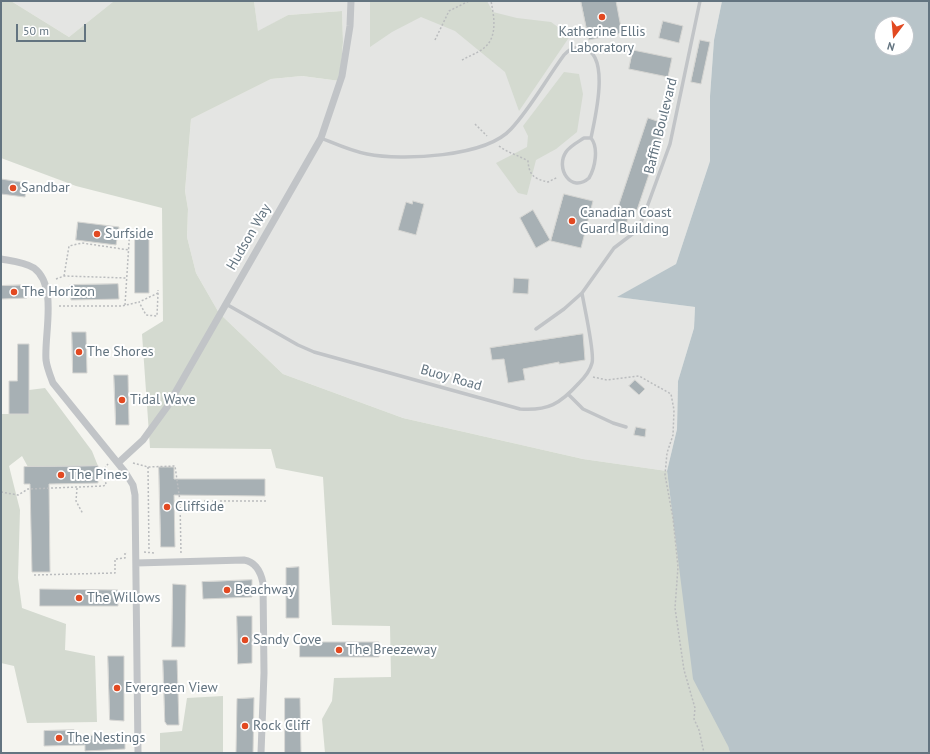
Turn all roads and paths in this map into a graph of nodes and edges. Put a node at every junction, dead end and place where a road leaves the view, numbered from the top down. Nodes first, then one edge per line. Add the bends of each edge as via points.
1 (351, 1) edge
2 (469, 1) edge
3 (491, 1) edge
4 (700, 1) edge
5 (435, 40) dead end
6 (462, 60) dead end
7 (475, 124) dead end
8 (321, 138) junction
9 (591, 138) junction
10 (493, 142) junction
11 (564, 174) junction
12 (130, 227) dead end
13 (129, 250) junction
14 (1, 259) edge
15 (64, 276) junction
16 (127, 278) junction
17 (56, 279) dead end
18 (158, 290) dead end
19 (158, 293) junction
20 (582, 293) junction
21 (139, 302) junction
22 (226, 304) junction
23 (125, 305) junction
24 (59, 306) dead end
25 (536, 329) dead end
26 (586, 375) junction
27 (569, 395) junction
28 (626, 427) dead end
29 (116, 461) junction
30 (133, 463) dead end
31 (148, 467) junction
32 (77, 487) junction
33 (1, 492) edge
34 (180, 501) junction
35 (266, 501) dead end
36 (83, 514) dead end
37 (149, 551) junction
38 (144, 552) dead end
39 (130, 553) dead end
40 (157, 555) dead end
41 (175, 555) dead end
42 (136, 563) junction
43 (34, 575) dead end
44 (138, 753) edge
45 (261, 753) edge
46 (704, 753) edge

1 - 8 street, Hudson Way via 342,76
2 - 5 path via 449,11
3 - 6 path via 495,27 490,41 484,48
4 - 20 lane, Baffin Boulevard via 670,144 655,190 635,232 614,248
7 - 10 path
8 - 10 lane via 368,154 412,157 440,155
8 - 22 street, Hudson Way
9 - 10 lane via 599,94 597,60 591,51 580,47 564,55 518,121 507,133
9 - 11 lane via 584,138 566,152 562,169
9 - 11 lane via 596,147 592,174 589,178 581,183 575,183
10 - 11 path via 528,161 529,172 536,179 548,182
12 - 13 path
13 - 15 path via 82,243 69,246
13 - 16 path
14 - 29 street via 26,264 34,269 45,284 48,306 48,371 53,383
15 - 16 path
15 - 17 path
16 - 23 path
18 - 19 path
19 - 21 path
19 - 21 path via 157,316 146,315
20 - 25 lane, Baffin Boulevard
20 - 26 lane, Buoy Road via 593,363
21 - 23 path
22 - 27 lane, Buoy Road via 314,352 520,409 535,410 552,406
22 - 29 street, Hudson Way via 155,425 143,440
23 - 24 path
26 - 27 lane, Buoy Road
26 - 46 path via 607,380 639,376 671,394 674,410 673,435 667,453 665,474 678,567 675,608 684,670
27 - 28 lane via 583,409
29 - 32 path via 104,469 106,485
29 - 42 street via 133,485 135,495
30 - 31 path
31 - 34 path via 176,466
31 - 37 path
32 - 33 path via 28,489 18,495
32 - 36 path via 76,501
34 - 35 path
34 - 41 path via 181,555
37 - 38 path
37 - 40 path
39 - 43 path via 125,553 125,558 115,558 115,572
42 - 44 street
42 - 45 street via 244,560 251,562 259,571 262,583 264,673

